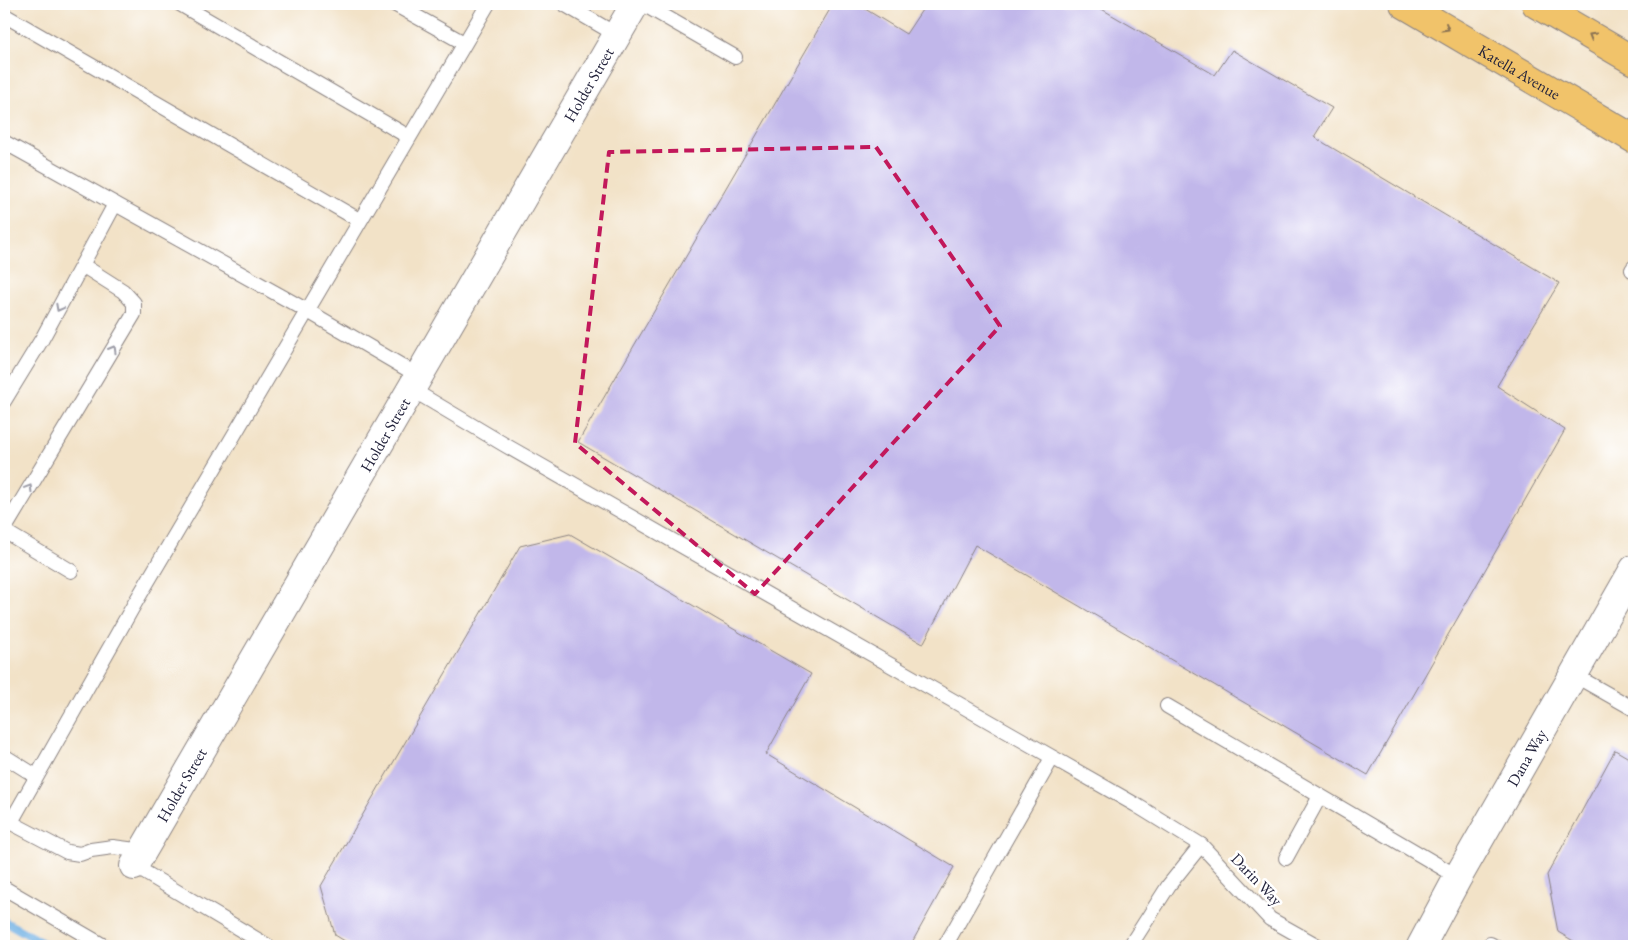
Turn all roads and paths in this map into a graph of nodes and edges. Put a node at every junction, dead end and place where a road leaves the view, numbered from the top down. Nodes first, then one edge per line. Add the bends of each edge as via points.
1 (180, 4) edge
2 (394, 4) edge
3 (488, 4) edge
4 (564, 4) edge
5 (635, 4) edge
6 (643, 4) edge
7 (1404, 4) edge
8 (1536, 4) edge
9 (4, 15) edge
10 (618, 35) junction
11 (464, 43) junction
12 (735, 57) dead end
13 (1634, 61) edge
14 (408, 137) junction
15 (1634, 139) edge
16 (4, 142) edge
17 (115, 204) junction
18 (359, 220) junction
19 (82, 265) junction
20 (306, 310) junction
21 (415, 382) junction
22 (4, 401) edge
23 (4, 530) edge
24 (1634, 570) edge
25 (71, 571) dead end
26 (1574, 675) junction
27 (1167, 706) dead end
28 (1634, 709) edge
29 (4, 756) edge
30 (1052, 758) junction
31 (36, 776) junction
32 (1320, 796) junction
33 (7, 820) edge
34 (1201, 845) junction
35 (138, 858) junction
36 (1286, 858) dead end
37 (1458, 877) junction
38 (4, 888) edge
39 (104, 946) edge
40 (268, 946) edge
41 (945, 946) edge
42 (1130, 946) edge
43 (1318, 946) edge
44 (1421, 946) edge

1 - 14 lane
2 - 11 lane
3 - 11 lane
4 - 10 lane
5 - 10 street, Holder Street
6 - 12 lane
7 -> 15 main road, Katella Avenue
13 -> 8 main road
9 - 18 lane
10 - 21 street, Holder Street
11 - 14 lane
14 - 18 lane
16 - 17 lane, Darin Way
17 - 19 lane
17 - 20 lane, Darin Way
18 - 20 lane
19 -> 22 lane
23 -> 19 lane via 134,314 134,303 123,291
20 - 21 lane, Darin Way
20 - 31 lane
21 - 30 lane, Darin Way via 514,450
21 - 35 street, Holder Street
23 - 25 lane
24 - 26 street, Dana Way
26 - 28 lane
26 - 37 street, Dana Way
27 - 32 lane
29 - 31 lane
30 - 34 lane, Darin Way
30 - 41 lane
31 - 33 lane
32 - 36 lane
32 - 37 lane
33 - 35 lane via 67,852 80,854 112,846
34 - 42 lane via 1169,885
34 - 43 lane, Darin Way via 1270,919
35 - 40 lane
37 - 44 street, Dana Way
38 - 39 lane

